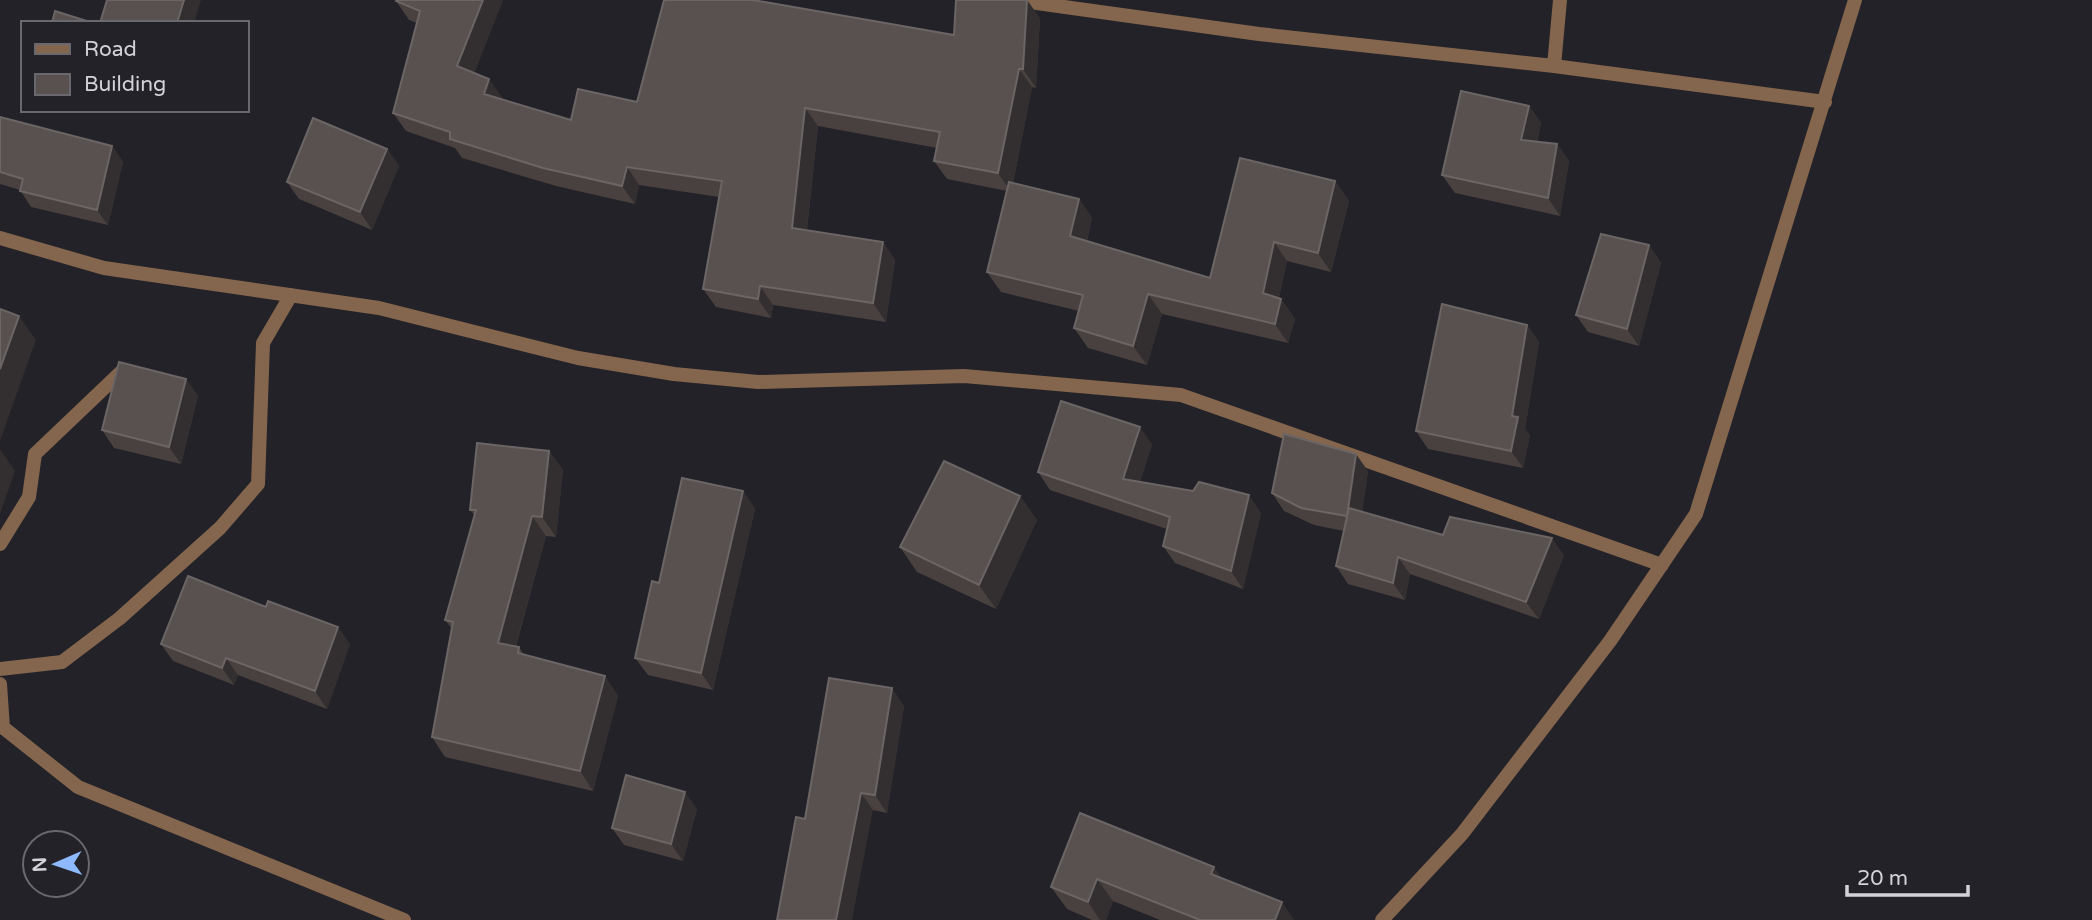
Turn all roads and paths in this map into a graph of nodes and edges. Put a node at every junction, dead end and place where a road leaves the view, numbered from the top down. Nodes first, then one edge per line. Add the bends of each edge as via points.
1 (1014, 0) edge
2 (1560, 0) edge
3 (1855, 0) edge
4 (1554, 66) junction
5 (1825, 102) junction
6 (0, 238) edge
7 (291, 295) junction
8 (121, 372) edge
9 (0, 544) edge
10 (1662, 565) junction
11 (0, 669) edge
12 (0, 684) edge
13 (2, 726) edge
14 (404, 920) edge
15 (1382, 920) edge

1 - 4 street via 1259,34
2 - 4 street
3 - 5 street
4 - 5 street
5 - 10 street via 1696,514
6 - 7 street via 104,268
7 - 10 street via 379,308 578,358 674,374 758,382 964,376 1181,395
7 - 11 street via 263,343 258,484 220,528 120,618 62,662
8 - 9 street via 35,454 29,497
10 - 15 street via 1610,641 1462,834
12 - 13 street
13 - 14 street via 78,787

